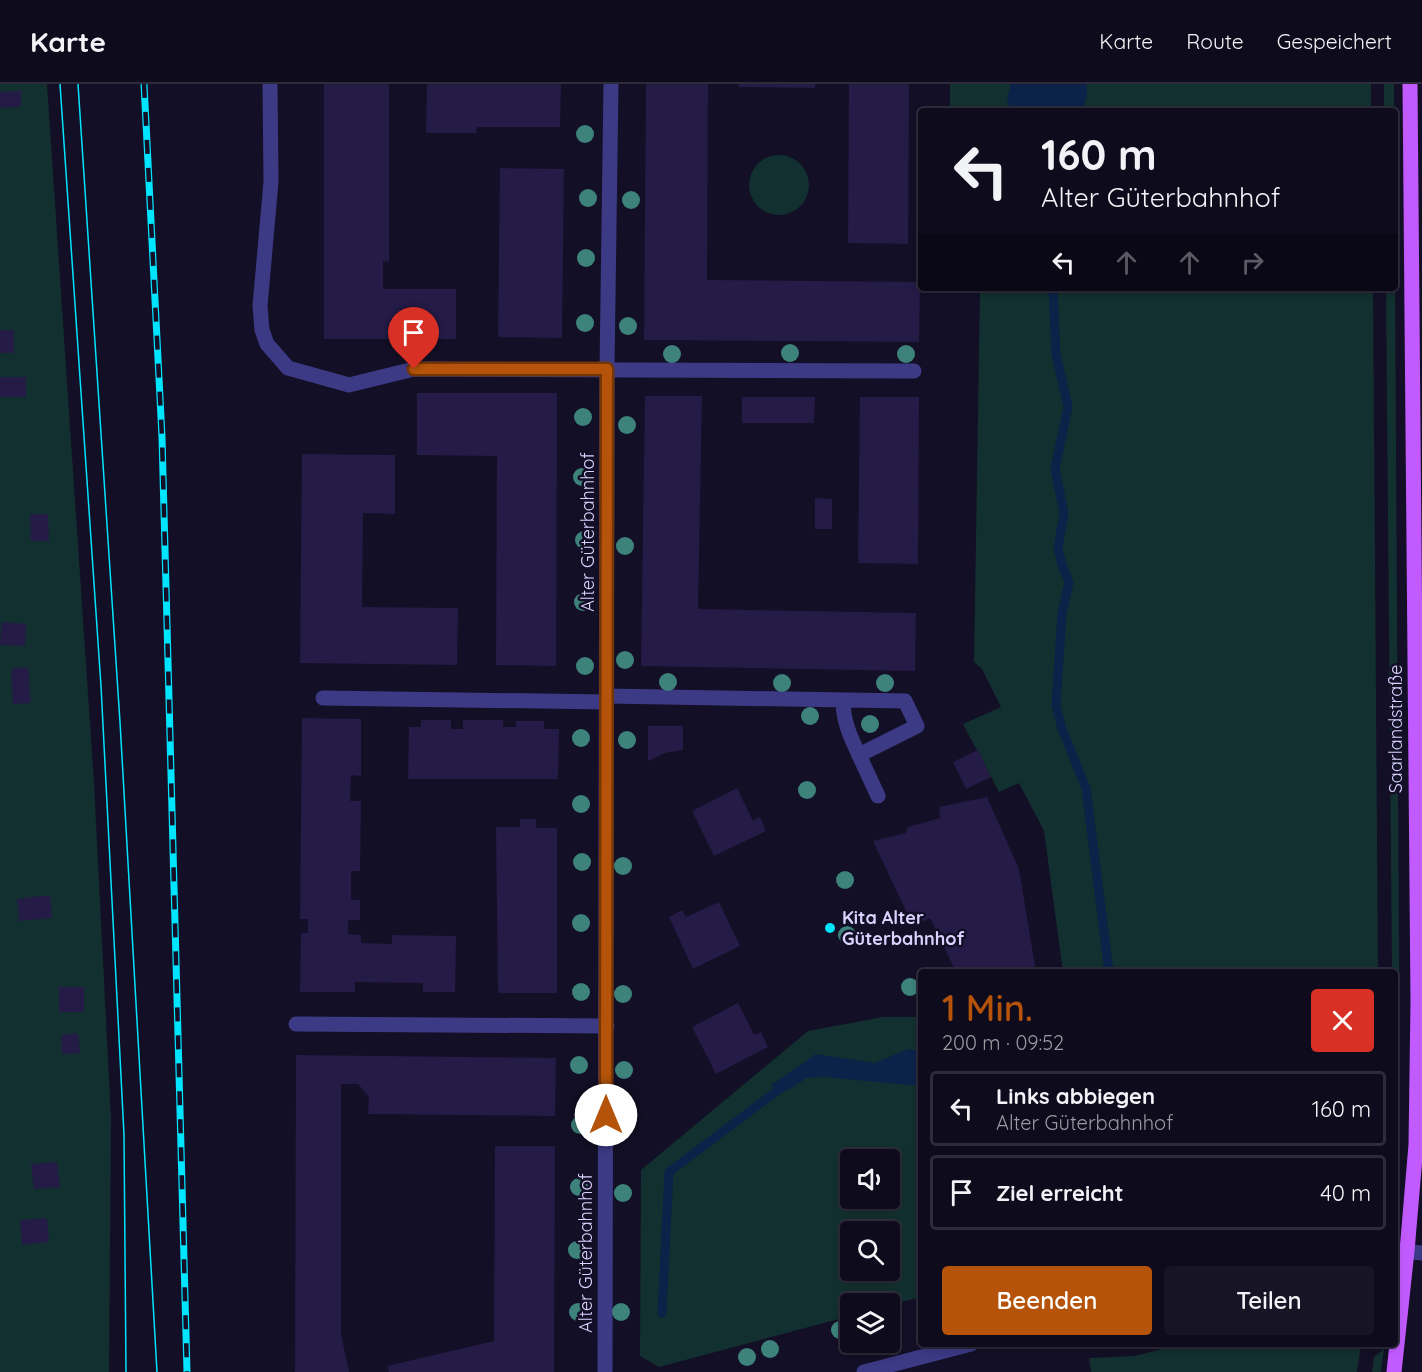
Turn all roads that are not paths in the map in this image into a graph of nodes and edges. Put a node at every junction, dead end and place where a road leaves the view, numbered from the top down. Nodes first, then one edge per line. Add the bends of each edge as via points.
1 (270, 84) edge
2 (611, 84) edge
3 (1410, 84) edge
4 (607, 369) junction
5 (914, 370) dead end
6 (323, 698) dead end
7 (607, 699) junction
8 (843, 700) junction
9 (859, 754) junction
10 (878, 796) dead end
11 (296, 1024) dead end
12 (607, 1026) junction
13 (1408, 1251) edge
14 (1398, 1337) edge
15 (959, 1347) edge
16 (1397, 1347) edge
17 (605, 1372) edge
18 (864, 1372) edge
19 (1394, 1372) edge

1 - 4 street via 271,182 260,306 267,344 288,368 349,385 414,369
2 - 4 street, Alter Güterbahnhof
3 - 13 main road, Saarlandstraße via 1418,1013 1416,1145
4 - 5 street
4 - 7 street, Alter Güterbahnhof
6 - 7 street
7 - 8 street
7 - 12 street, Alter Güterbahnhof
8 - 9 street via 845,726
8 - 9 street via 905,701 917,726
9 - 10 street
11 - 12 street
12 - 17 street, Alter Güterbahnhof
13 - 14 main road, Saarlandstraße
15 - 18 street
16 - 19 main road, Saarlandstraße

